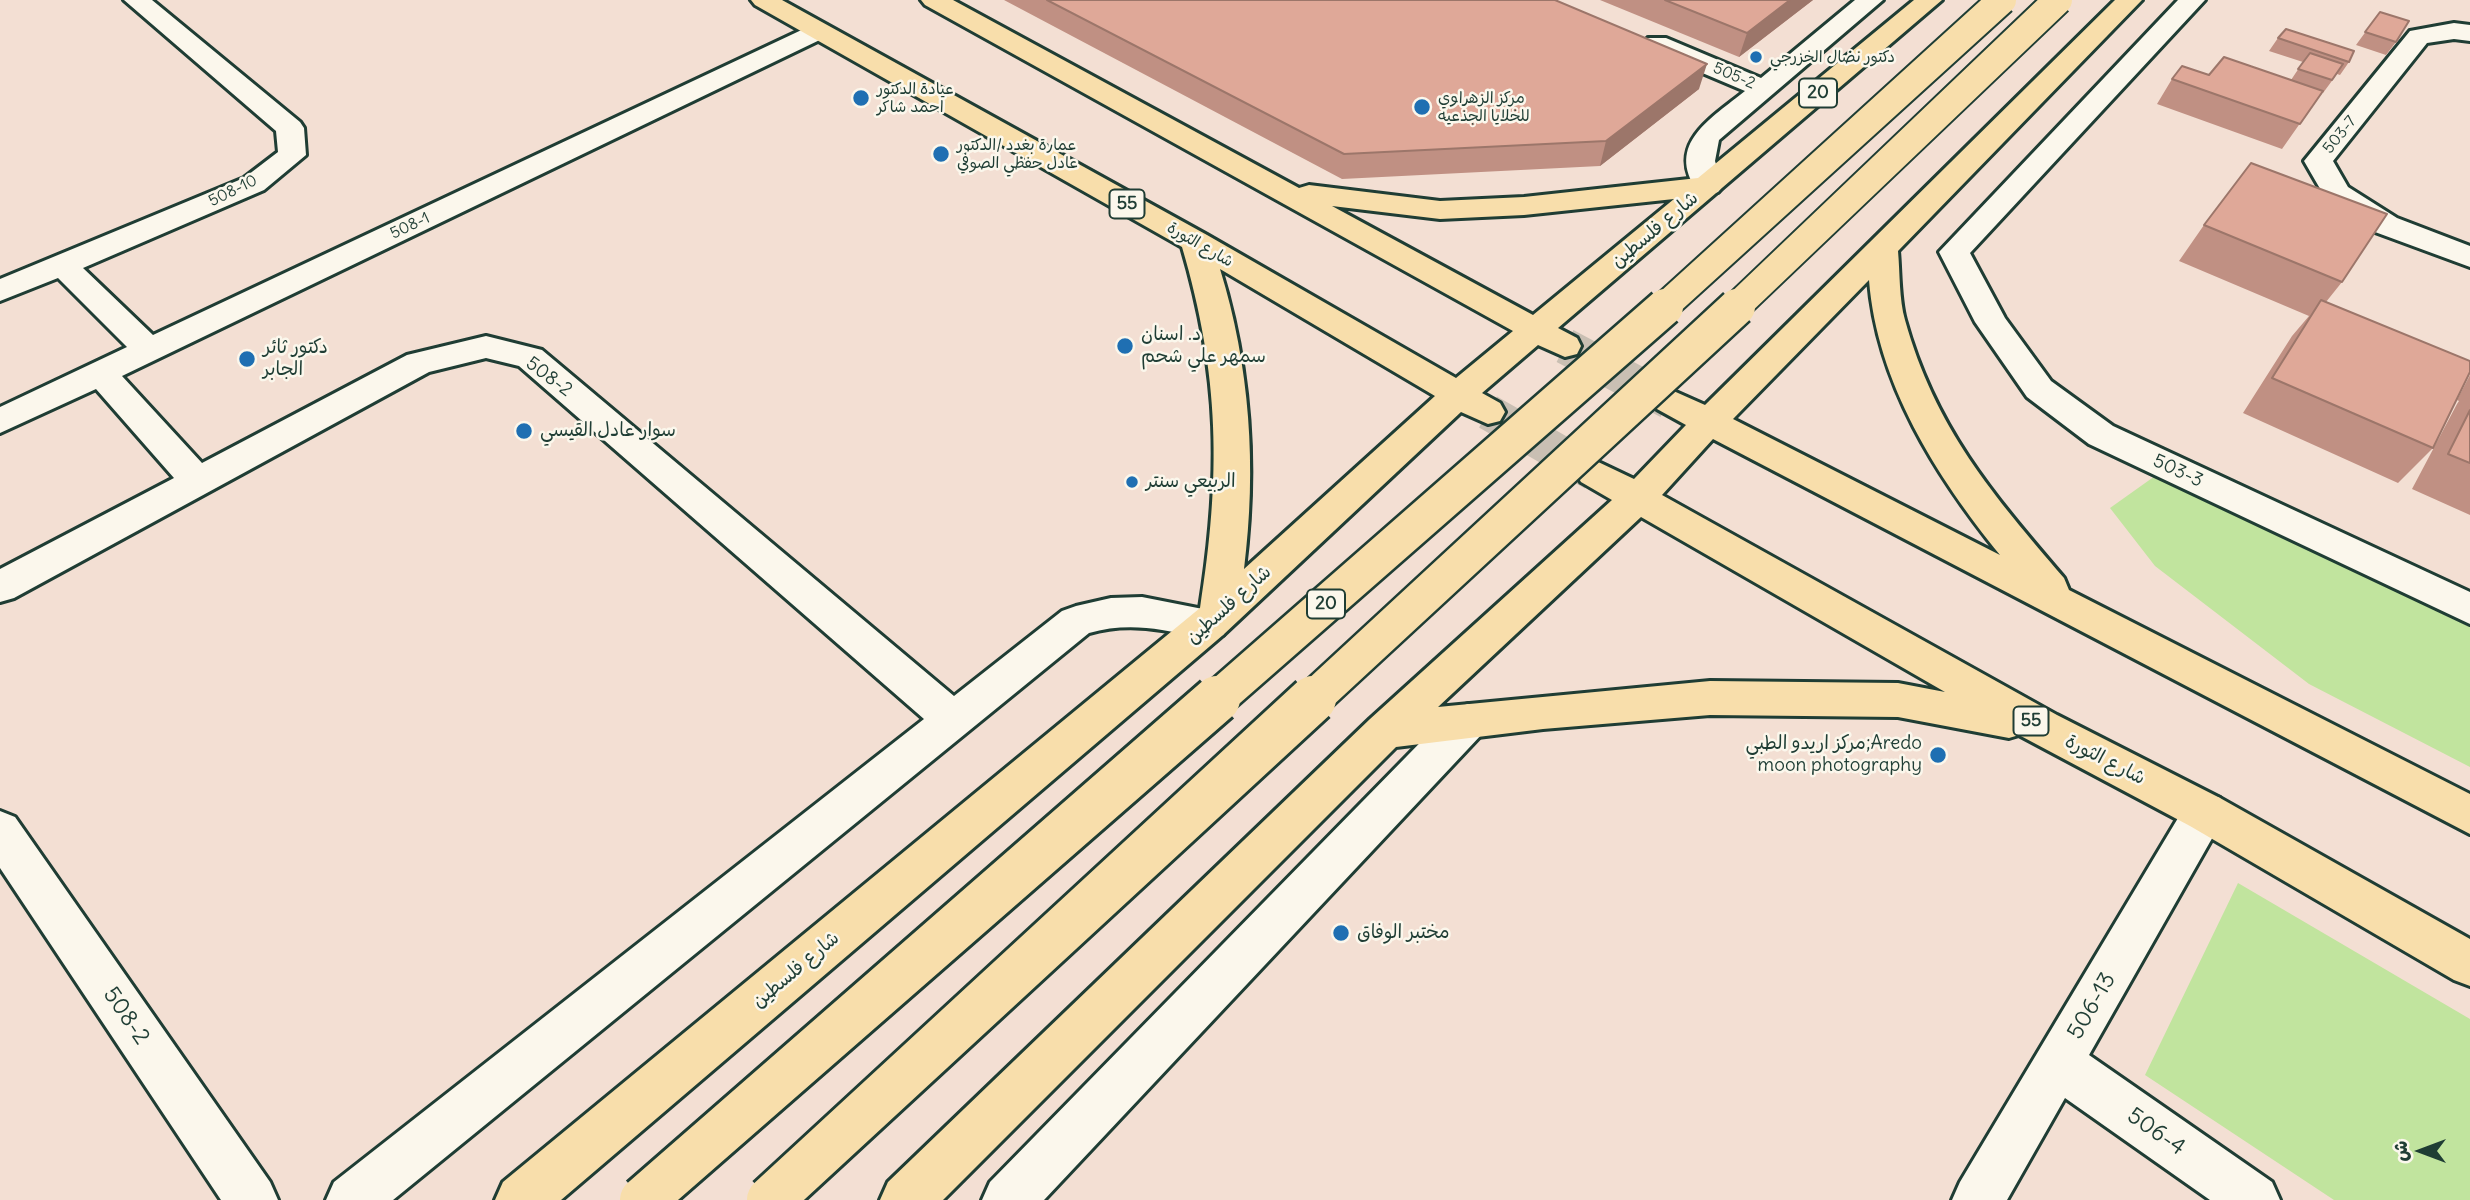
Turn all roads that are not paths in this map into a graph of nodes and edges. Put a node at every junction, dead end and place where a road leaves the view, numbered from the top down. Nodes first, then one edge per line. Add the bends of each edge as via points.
1 (137, 0) edge
2 (764, 0) edge
3 (934, 0) edge
4 (1870, 0) edge
5 (1929, 0) edge
6 (2002, 0) edge
7 (2058, 0) edge
8 (2129, 0) edge
9 (2192, 0) edge
10 (820, 32) junction
11 (2470, 33) edge
12 (1638, 36) edge
13 (1762, 88) junction
14 (1707, 186) junction
15 (1281, 190) junction
16 (1196, 242) junction
17 (1882, 248) junction
18 (2470, 257) edge
19 (62, 265) junction
20 (0, 291) edge
21 (1550, 338) junction
22 (149, 350) junction
23 (100, 373) junction
24 (1669, 401) tunnel mouth
25 (1473, 403) junction
26 (0, 421) edge
27 (1709, 422) junction
28 (1594, 473) tunnel mouth
29 (197, 480) junction
30 (1638, 498) junction
31 (0, 587) edge
32 (2060, 601) junction
33 (2470, 609) edge
34 (1214, 619) junction
35 (954, 720) junction
36 (1468, 721) junction
37 (2042, 727) junction
38 (1385, 731) junction
39 (2205, 812) junction
40 (2470, 815) edge
41 (0, 831) edge
42 (2470, 964) edge
43 (2058, 1063) junction
44 (252, 1200) edge
45 (352, 1200) edge
46 (521, 1200) edge
47 (643, 1200) edge
48 (770, 1200) edge
49 (906, 1200) edge
50 (1008, 1200) edge
51 (1978, 1200) edge
52 (2254, 1200) edge

1 - 19 street, 508-10 via 290,128 292,155 254,184
2 - 10 main road, شارع الثورة / 55
3 - 15 main road
4 - 13 street
5 - 14 main road, شارع فلسطين / 20
6 - 47 main road, 20, bridge via 1647,323
7 - 48 main road, bridge via 1706,336
8 - 17 main road
9 - 33 street, 503-3 via 1954,252 1991,322 2039,389 2101,435
10 - 16 main road, شارع الثورة / 55
10 - 22 street, 508-1
11 - 18 street, 503-7 via 2419,36 2318,161 2336,193 2386,225
12 - 13 street, 505-2
13 - 14 street via 1707,135 1700,149
14 - 15 main road via 1524,206 1440,210
14 - 21 main road, شارع فلسطين / 20
15 - 21 main road
16 - 25 main road, شارع الثورة / 55
16 - 34 main road via 1226,346 1233,405 1231,539
17 - 27 main road
17 - 32 main road via 1888,318 1919,407 1975,499
19 - 20 street, 508-10
19 - 22 street
21 - 25 main road, شارع فلسطين / 20
22 - 23 street, 508-1
23 - 26 street, 508-1
23 - 29 street
24 - 27 main road
25 - 34 main road, شارع فلسطين / 20
27 - 30 main road
27 - 32 main road
28 - 30 main road, شارع الثورة / 55
29 - 31 street, 508-2
29 - 35 street, 508-2 via 419,363 486,347 530,358
30 - 37 main road, شارع الثورة / 55
30 - 38 main road
32 - 40 main road
34 - 35 street via 1124,610 1088,618 1056,636
34 - 46 main road, شارع فلسطين / 20
35 - 45 street
36 - 37 main road via 1710,698 1844,699 1899,700
36 - 38 main road
36 - 50 street
37 - 39 main road, شارع الثورة / 55
38 - 49 main road
39 - 42 main road, شارع الثورة / 55
39 - 43 street, 506-13
41 - 44 street, 508-2
43 - 51 street, 506-13
43 - 52 street, 506-4

